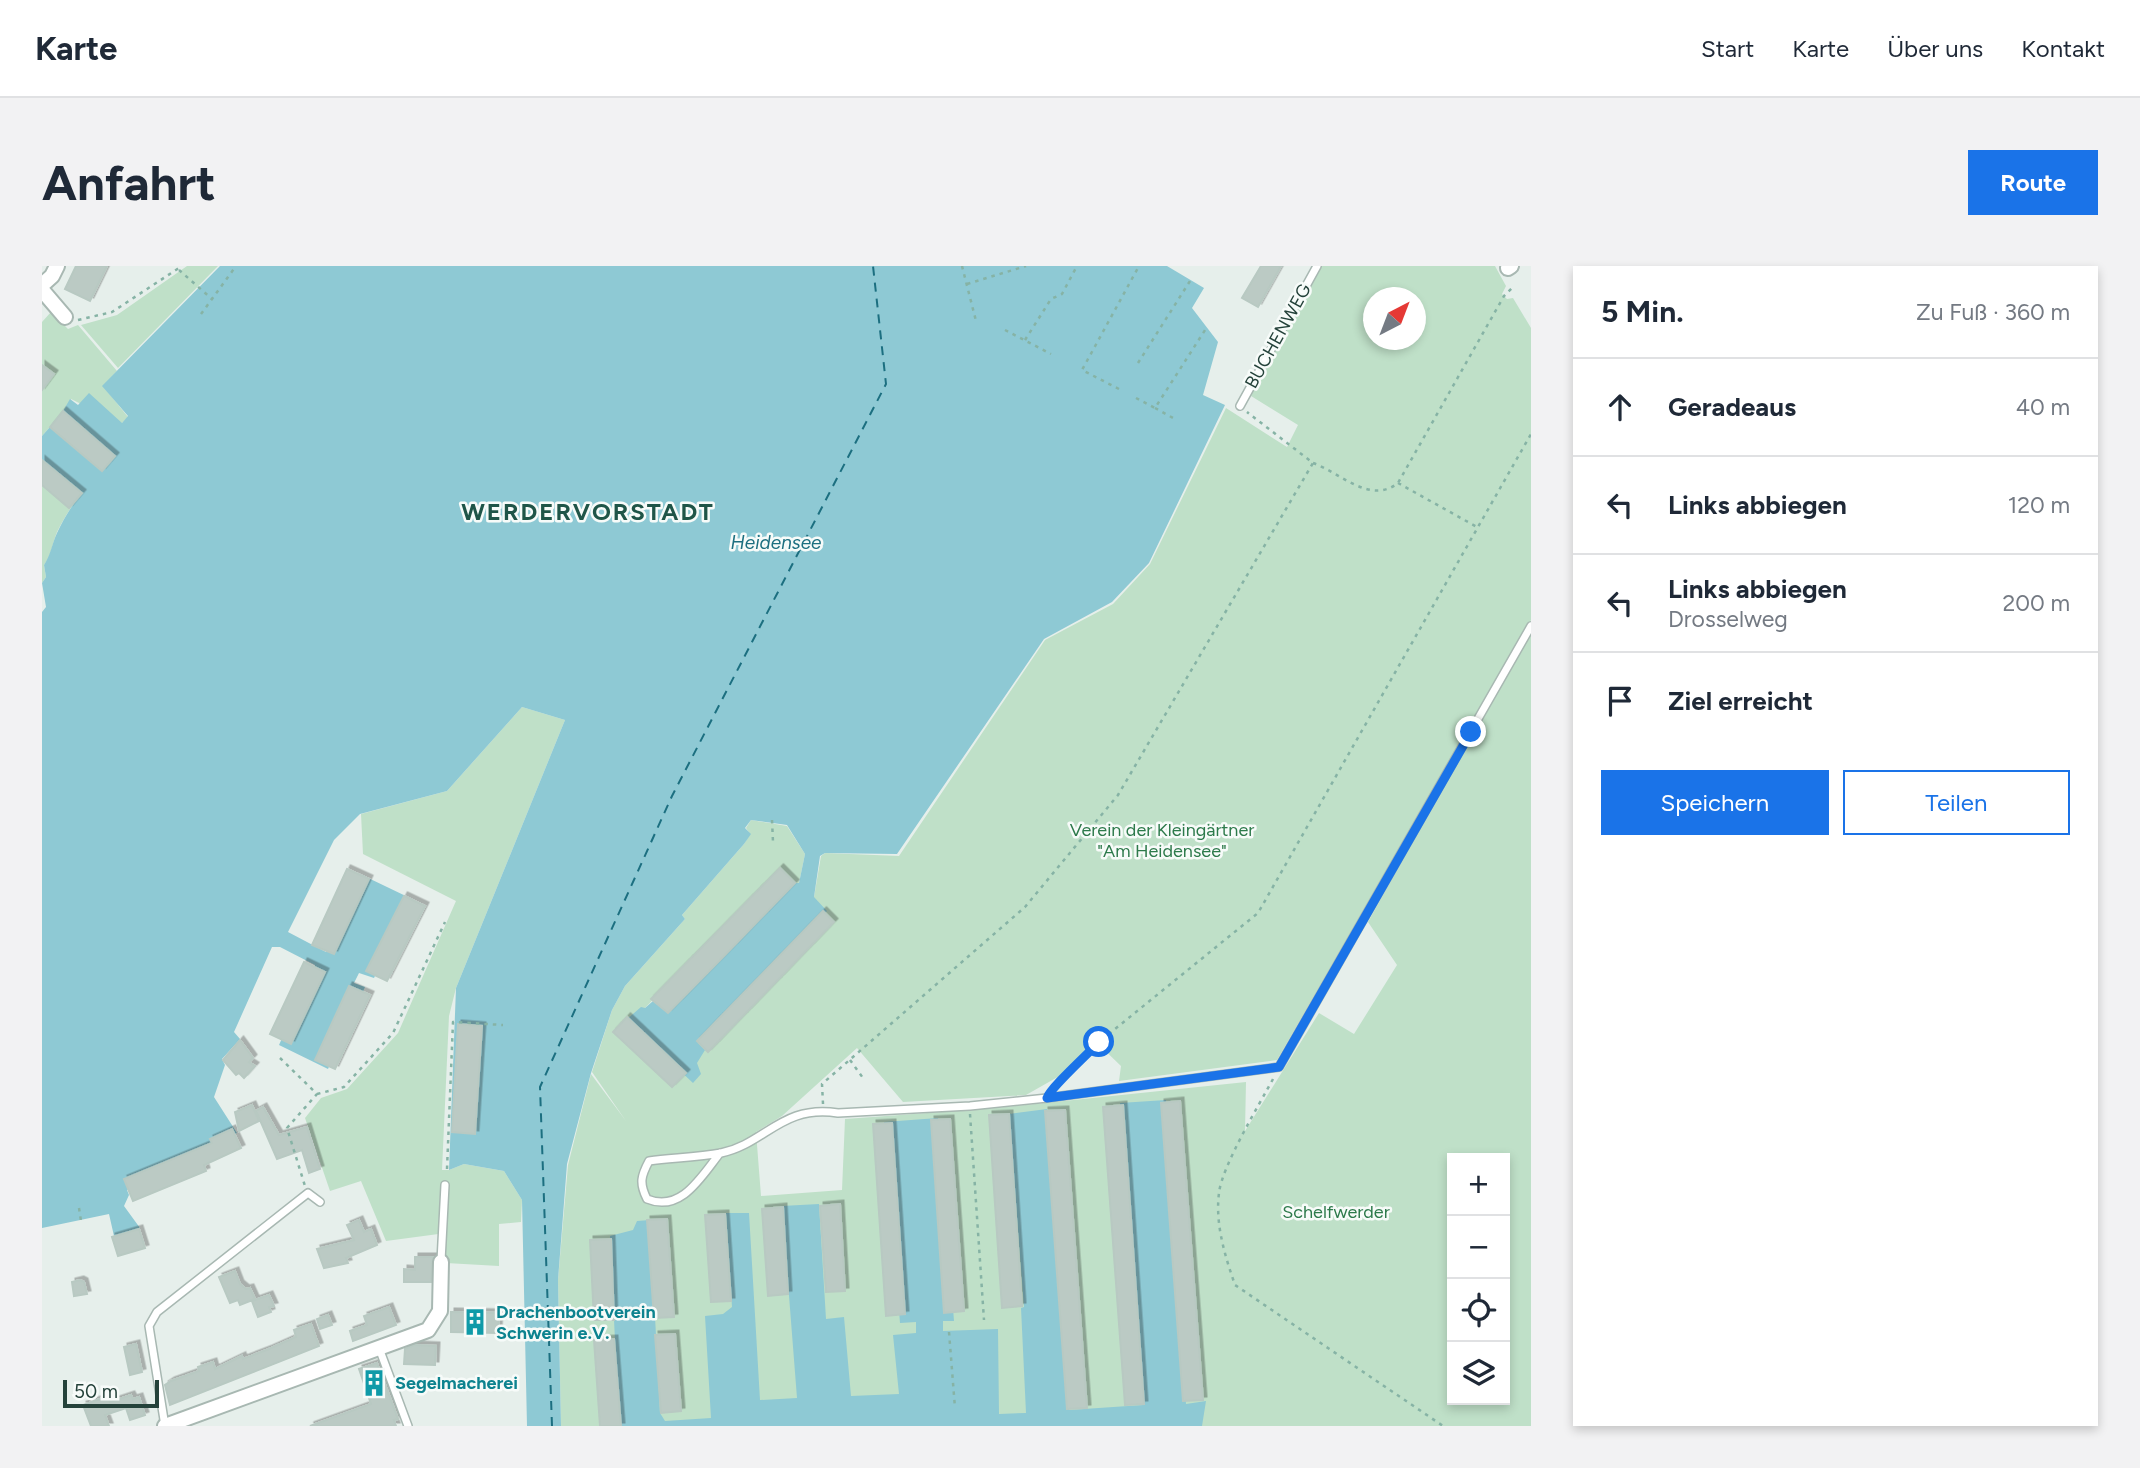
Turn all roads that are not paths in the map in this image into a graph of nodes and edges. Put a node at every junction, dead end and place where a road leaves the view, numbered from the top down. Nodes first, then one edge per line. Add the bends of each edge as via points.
1 (57, 266) edge
2 (1317, 266) edge
3 (42, 287) edge
4 (65, 317) road end
5 (1240, 406) road end
6 (1531, 626) edge
7 (720, 1153) junction
8 (445, 1185) dead end
9 (320, 1202) dead end
10 (441, 1262) joint
11 (379, 1348) junction
12 (165, 1426) edge
13 (408, 1426) edge

1 - 3 street
2 - 5 lane, BUCHENWEG
3 - 4 street
6 - 7 lane via 1279,1067 970,1106 823,1111 774,1124
7 - 7 lane via 677,1200 657,1203 647,1199 640,1186 649,1161
8 - 10 lane
9 - 12 lane via 308,1193 157,1312 149,1326
10 - 11 street via 440,1311 428,1330
11 - 12 street
11 - 13 lane

